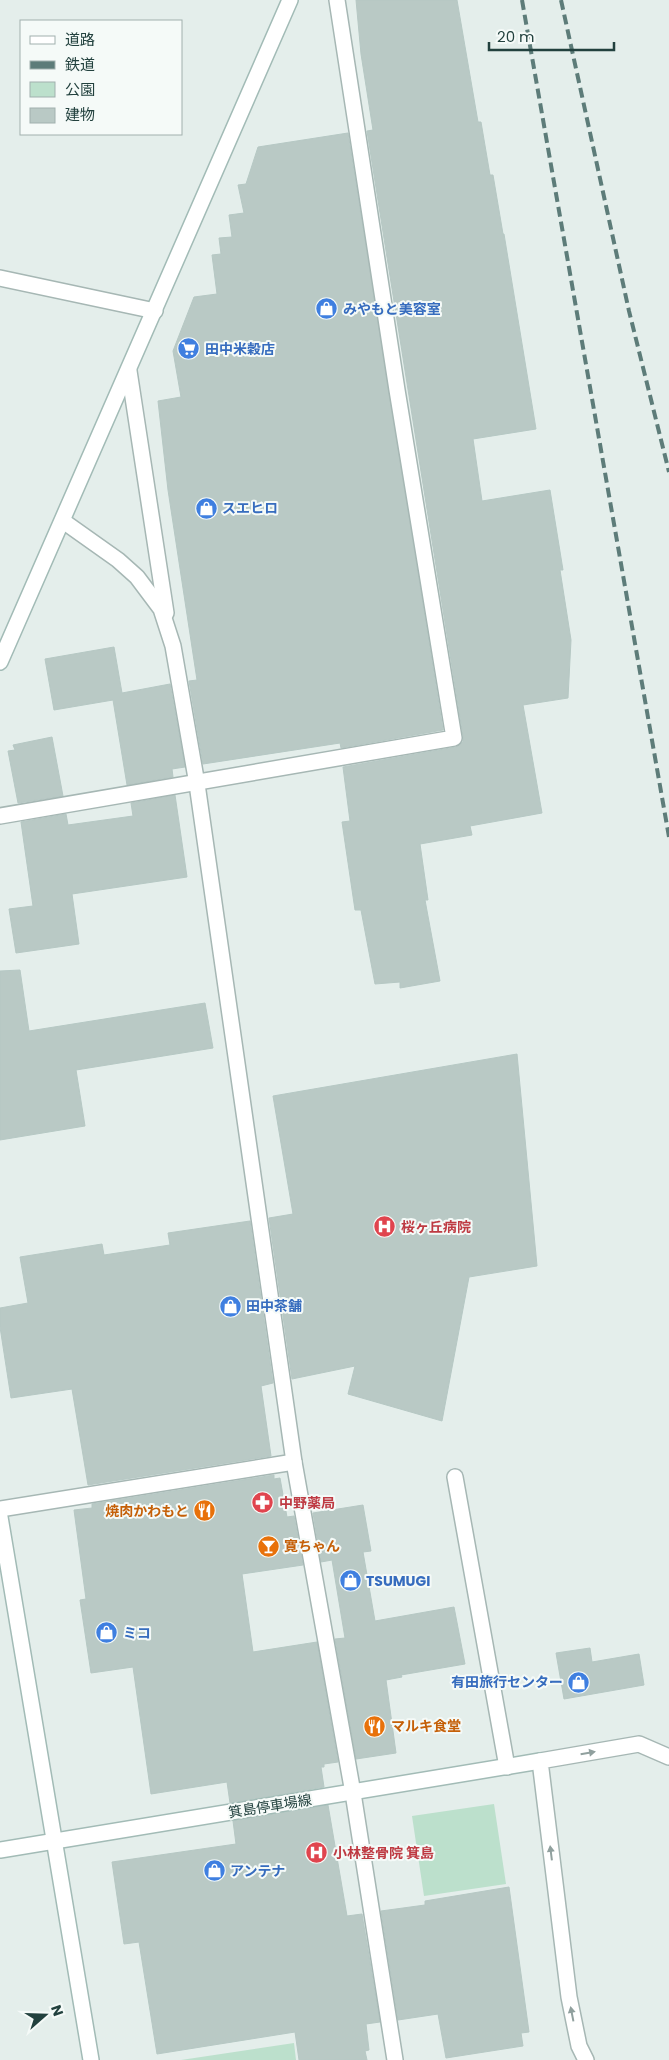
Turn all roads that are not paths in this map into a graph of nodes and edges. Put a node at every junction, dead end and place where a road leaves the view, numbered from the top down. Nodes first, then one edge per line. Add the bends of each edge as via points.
1 (290, 0) edge
2 (337, 0) edge
3 (0, 278) edge
4 (155, 312) junction
5 (129, 371) junction
6 (63, 521) junction
7 (168, 627) junction
8 (0, 662) edge
9 (197, 784) junction
10 (0, 816) edge
11 (294, 1462) junction
12 (455, 1477) dead end
13 (0, 1508) edge
14 (0, 1517) edge
15 (669, 1757) edge
16 (540, 1761) junction
17 (507, 1767) junction
18 (353, 1793) junction
19 (56, 1842) junction
20 (0, 1850) edge
21 (91, 2060) edge
22 (395, 2060) edge
23 (586, 2060) edge

1 - 4 street
2 - 9 street via 454,738
3 - 4 street
4 - 5 street
5 - 6 street
5 - 7 street
6 - 7 street via 137,577 161,609
6 - 8 street
7 - 9 street
9 - 10 street
9 - 11 street
11 - 13 street
11 - 18 street
12 - 17 street
14 - 19 street
16 -> 15 street, 箕島停車場線 via 639,1744
16 - 17 street, 箕島停車場線
23 -> 16 street via 579,2046 569,1997
17 - 18 street, 箕島停車場線
18 - 19 street, 箕島停車場線
18 - 22 street
19 - 20 street, 箕島停車場線
19 - 21 street

